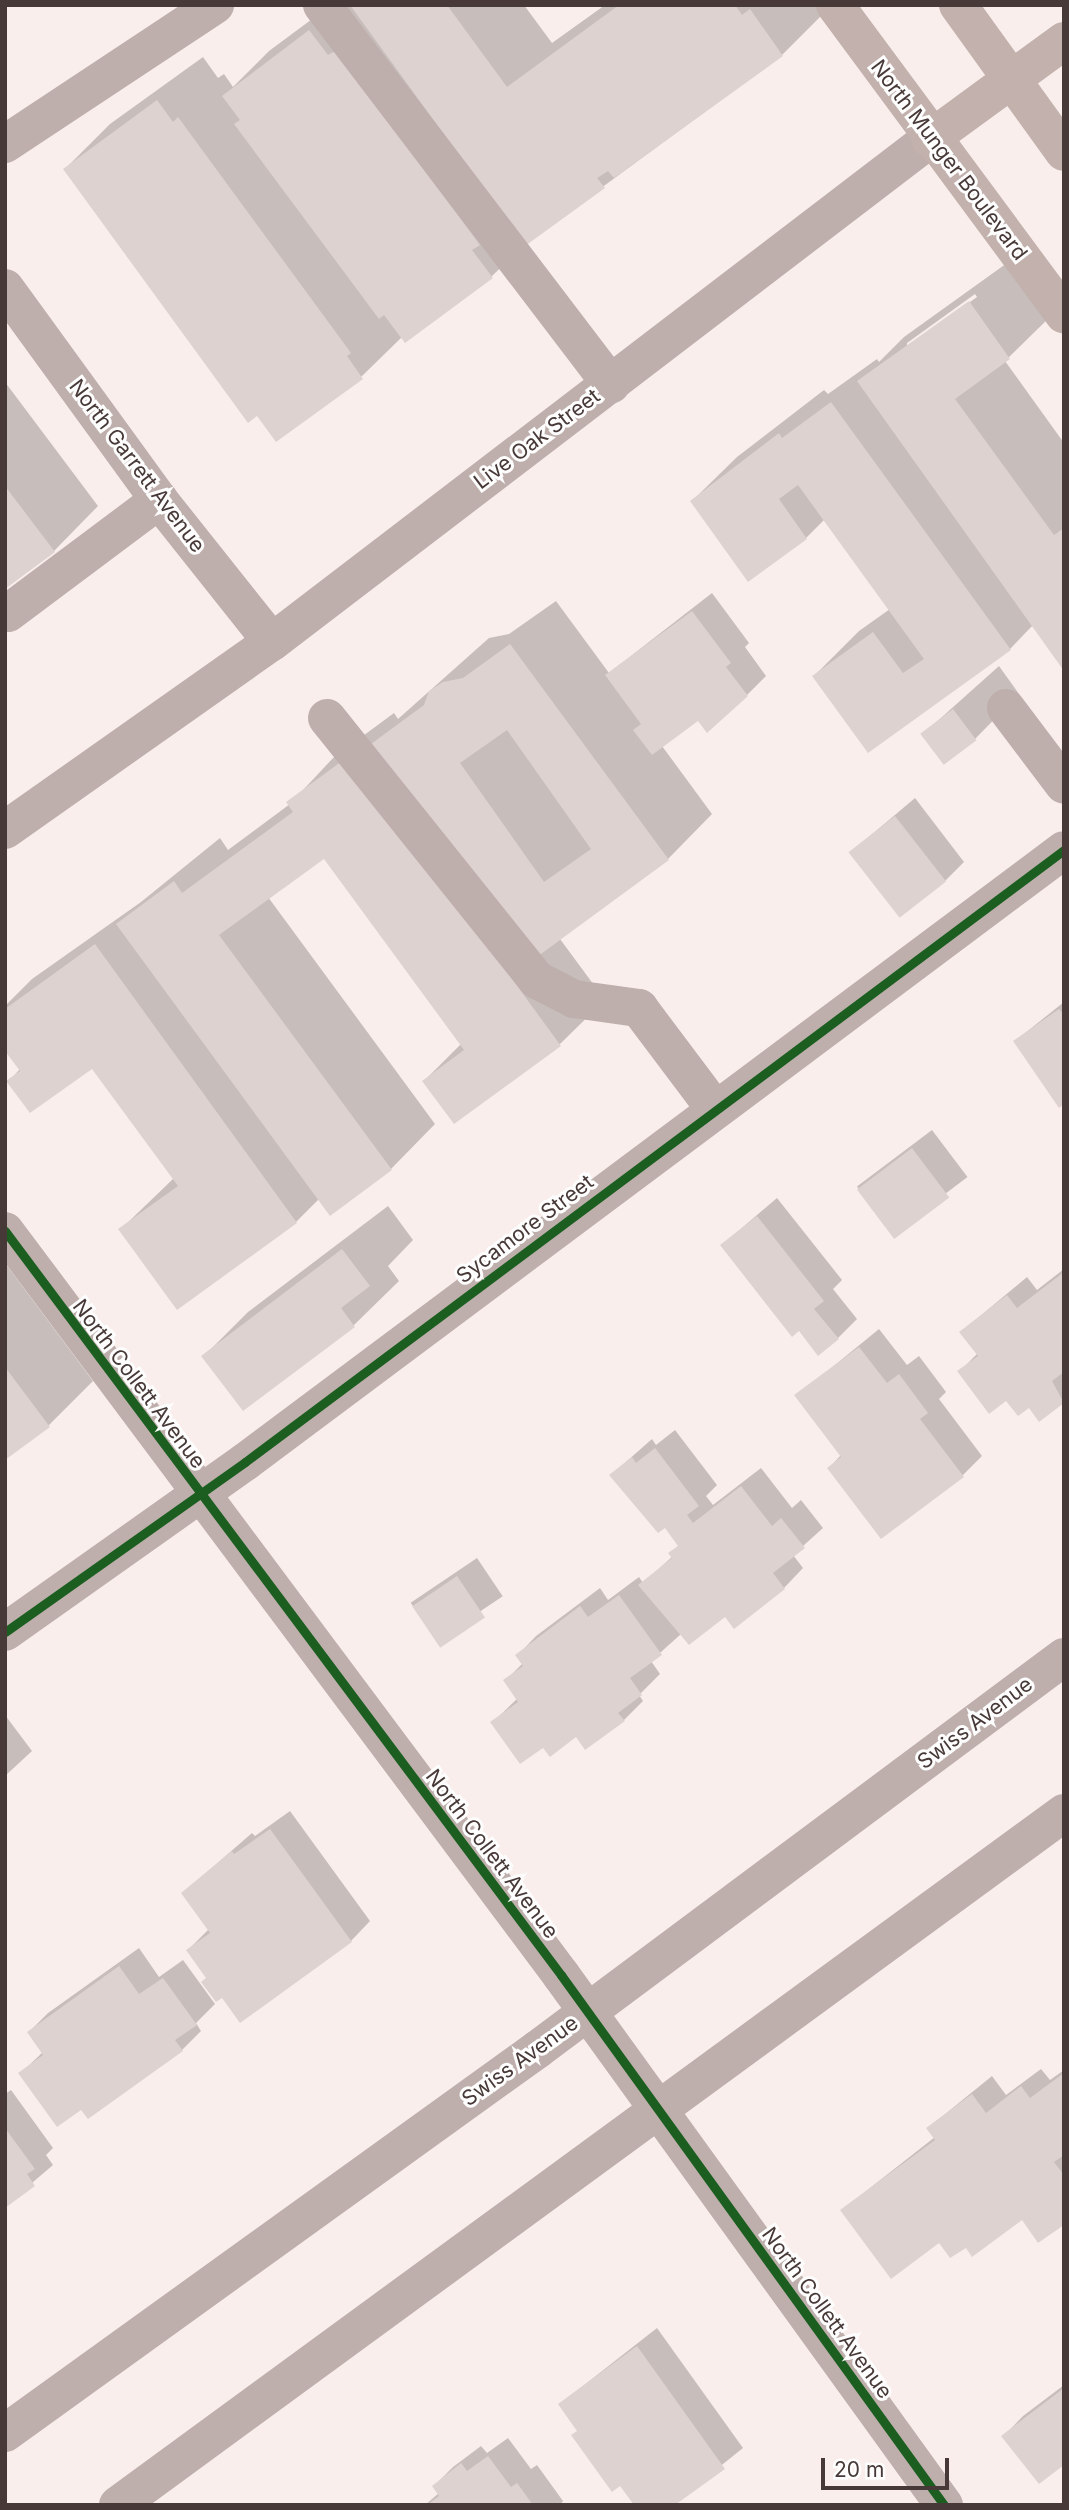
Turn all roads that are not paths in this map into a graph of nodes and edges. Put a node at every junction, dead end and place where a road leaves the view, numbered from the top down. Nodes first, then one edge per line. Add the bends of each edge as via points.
1 (215, 5) edge
2 (323, 5) edge
3 (835, 5) edge
4 (958, 5) edge
5 (1064, 41) edge
6 (1011, 77) junction
7 (930, 139) junction
8 (5, 144) edge
9 (1064, 152) edge
10 (5, 288) edge
11 (1064, 314) edge
12 (611, 383) junction
13 (159, 500) junction
14 (8, 613) dead end
15 (272, 642) junction
16 (1006, 708) dead end
17 (327, 718) dead end
18 (1064, 785) edge
19 (5, 830) edge
20 (1064, 850) edge
21 (714, 1108) junction
22 (5, 1231) edge
23 (200, 1495) junction
24 (5, 1632) edge
25 (1064, 1657) edge
26 (1064, 1813) edge
27 (588, 2012) junction
28 (658, 2108) junction
29 (5, 2433) edge
30 (118, 2505) edge
31 (944, 2505) edge

1 - 8 street
2 - 12 street
3 - 7 main road, North Munger Boulevard
4 - 6 main road
5 - 6 main road, Live Oak Street
6 - 7 main road, Live Oak Street
6 - 9 main road
7 - 11 main road, North Munger Boulevard
7 - 12 street, Live Oak Street
10 - 13 street, North Garrett Avenue
12 - 15 street, Live Oak Street
13 - 14 street
13 - 15 street, North Garrett Avenue
15 - 19 street, Live Oak Street
16 - 18 street
17 - 21 street via 537,980 575,999 639,1008
20 - 21 street, Sycamore Street
21 - 23 street, Sycamore Street
22 - 23 street, North Collett Avenue
23 - 24 street, Sycamore Street
23 - 27 street, North Collett Avenue
25 - 27 street, Swiss Avenue
26 - 28 street
27 - 28 street, North Collett Avenue
27 - 29 street, Swiss Avenue
28 - 30 street
28 - 31 street, North Collett Avenue

